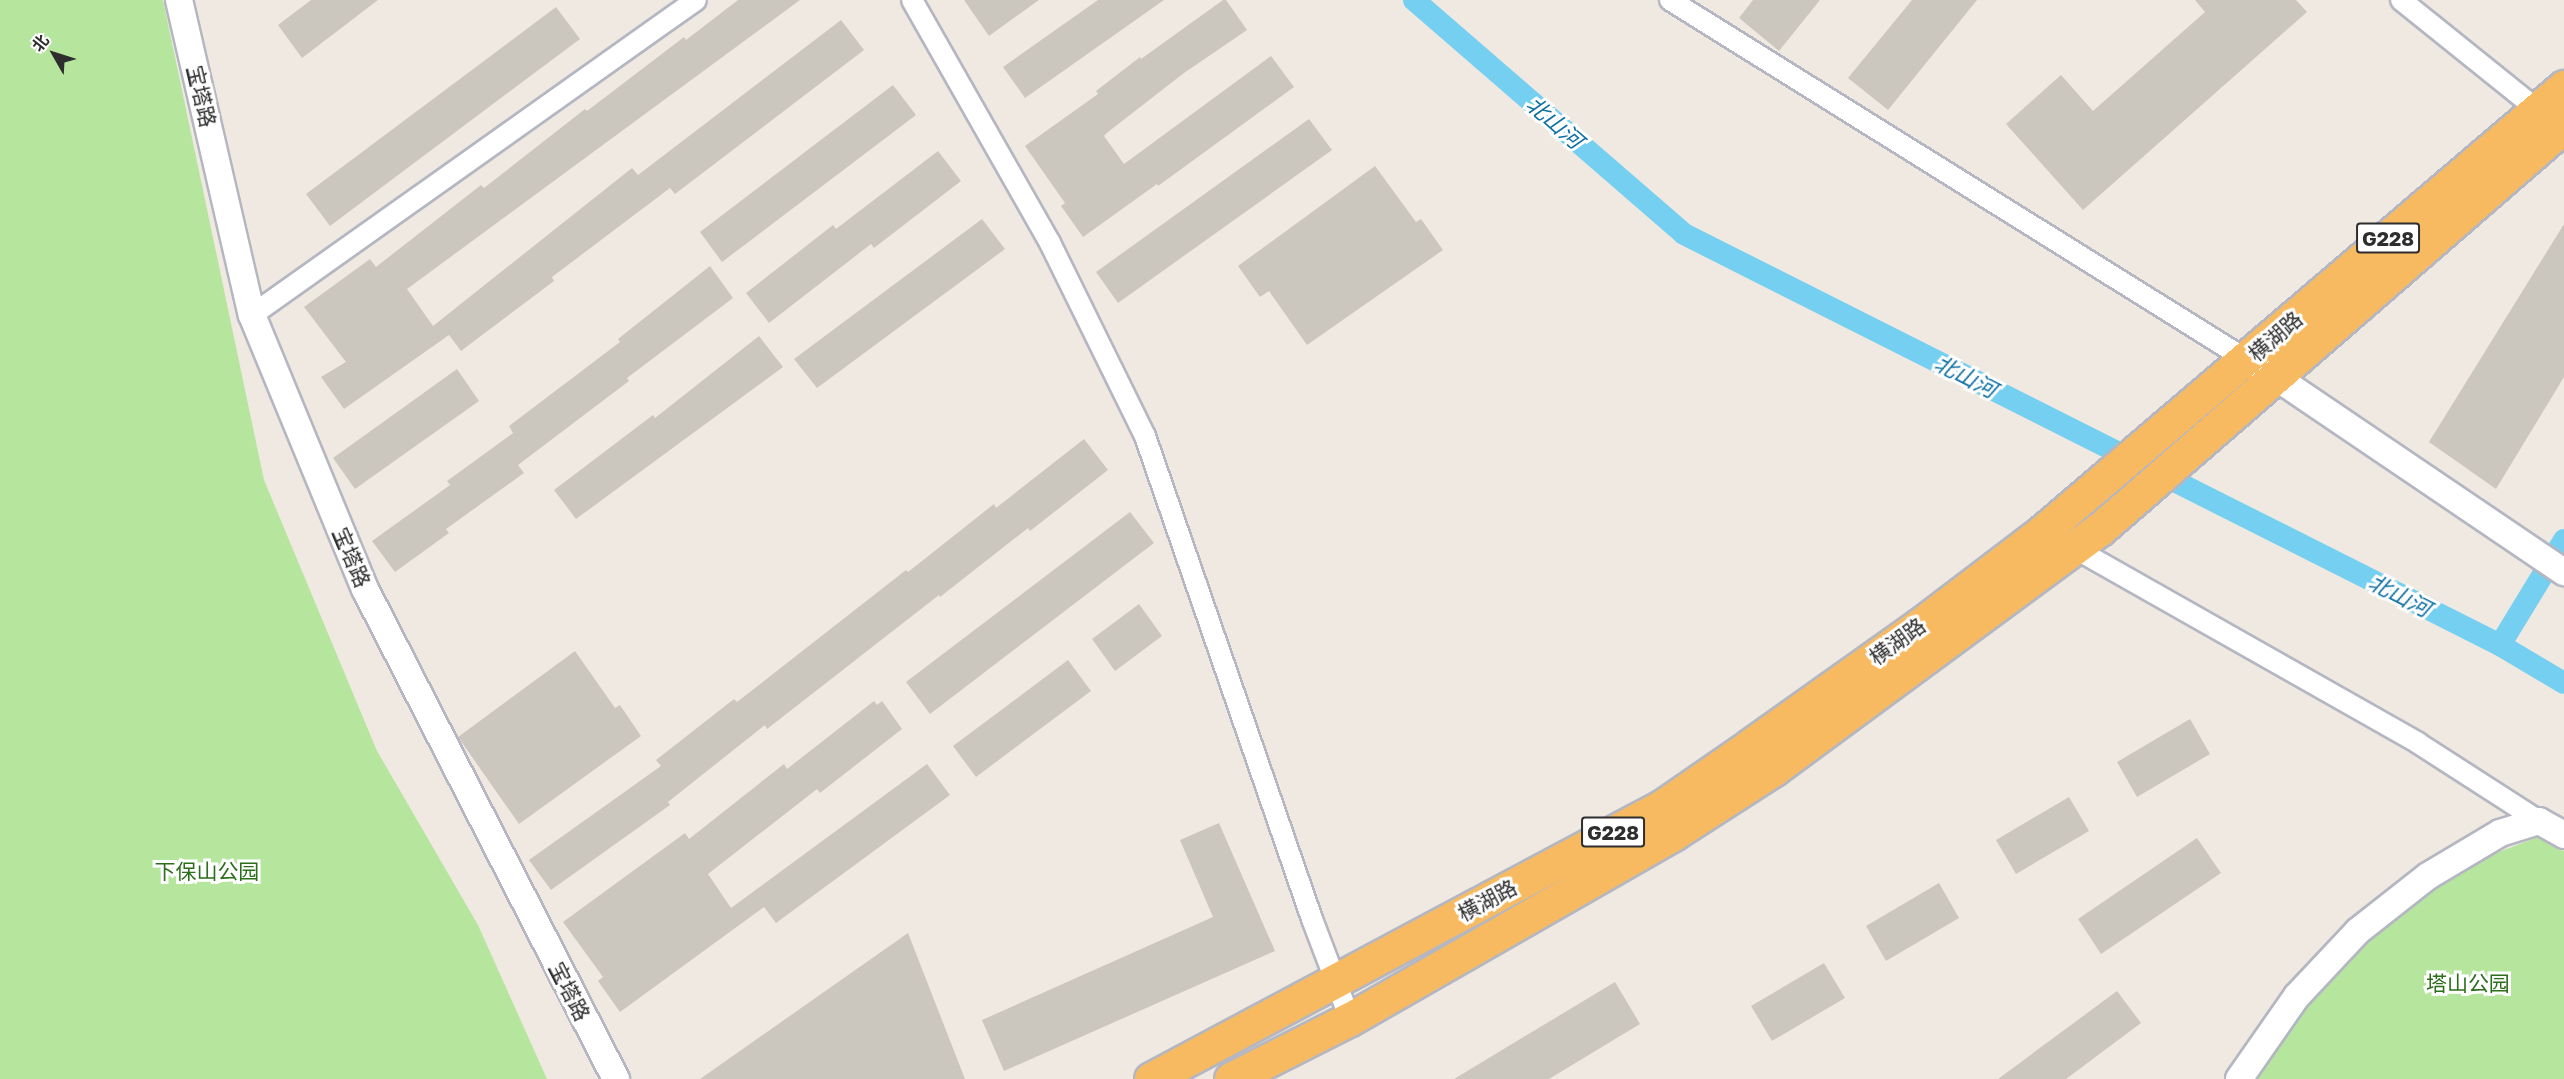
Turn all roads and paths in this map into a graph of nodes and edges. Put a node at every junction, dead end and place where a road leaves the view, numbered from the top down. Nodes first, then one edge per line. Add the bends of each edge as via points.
1 (179, 0) edge
2 (696, 0) edge
3 (912, 0) edge
4 (1671, 0) edge
5 (2401, 0) edge
6 (2564, 87) edge
7 (2551, 118) edge
8 (252, 315) junction
9 (2247, 360) junction
10 (2277, 377) junction
11 (2087, 538) junction
12 (2564, 572) edge
13 (2539, 821) junction
14 (2564, 835) edge
15 (1335, 981) junction
16 (1350, 1019) junction
17 (616, 1079) edge
18 (1151, 1079) edge
19 (1231, 1079) edge
20 (2239, 1079) edge

1 - 8 street, 宝塔路
2 - 8 street
3 - 15 street via 1050,243 1145,436
4 - 9 street
5 - 7 street
6 - 7 highway, 横湖路 / G228
7 - 9 highway, 横湖路 / G228
7 - 10 highway, 横湖路 / G228
8 - 17 street, 宝塔路 via 365,589
9 - 10 street
9 - 15 highway, 横湖路 / G228 via 2042,532 1920,625 1663,806
10 - 11 highway, 横湖路 / G228
10 - 12 street
11 - 13 street
11 - 16 highway, 横湖路 / G228 via 1774,769 1673,834
13 - 14 street
13 - 20 street via 2500,833 2428,876 2358,931 2297,996
15 - 16 street
15 - 18 highway, 横湖路 / G228
16 - 19 highway, 横湖路 / G228

